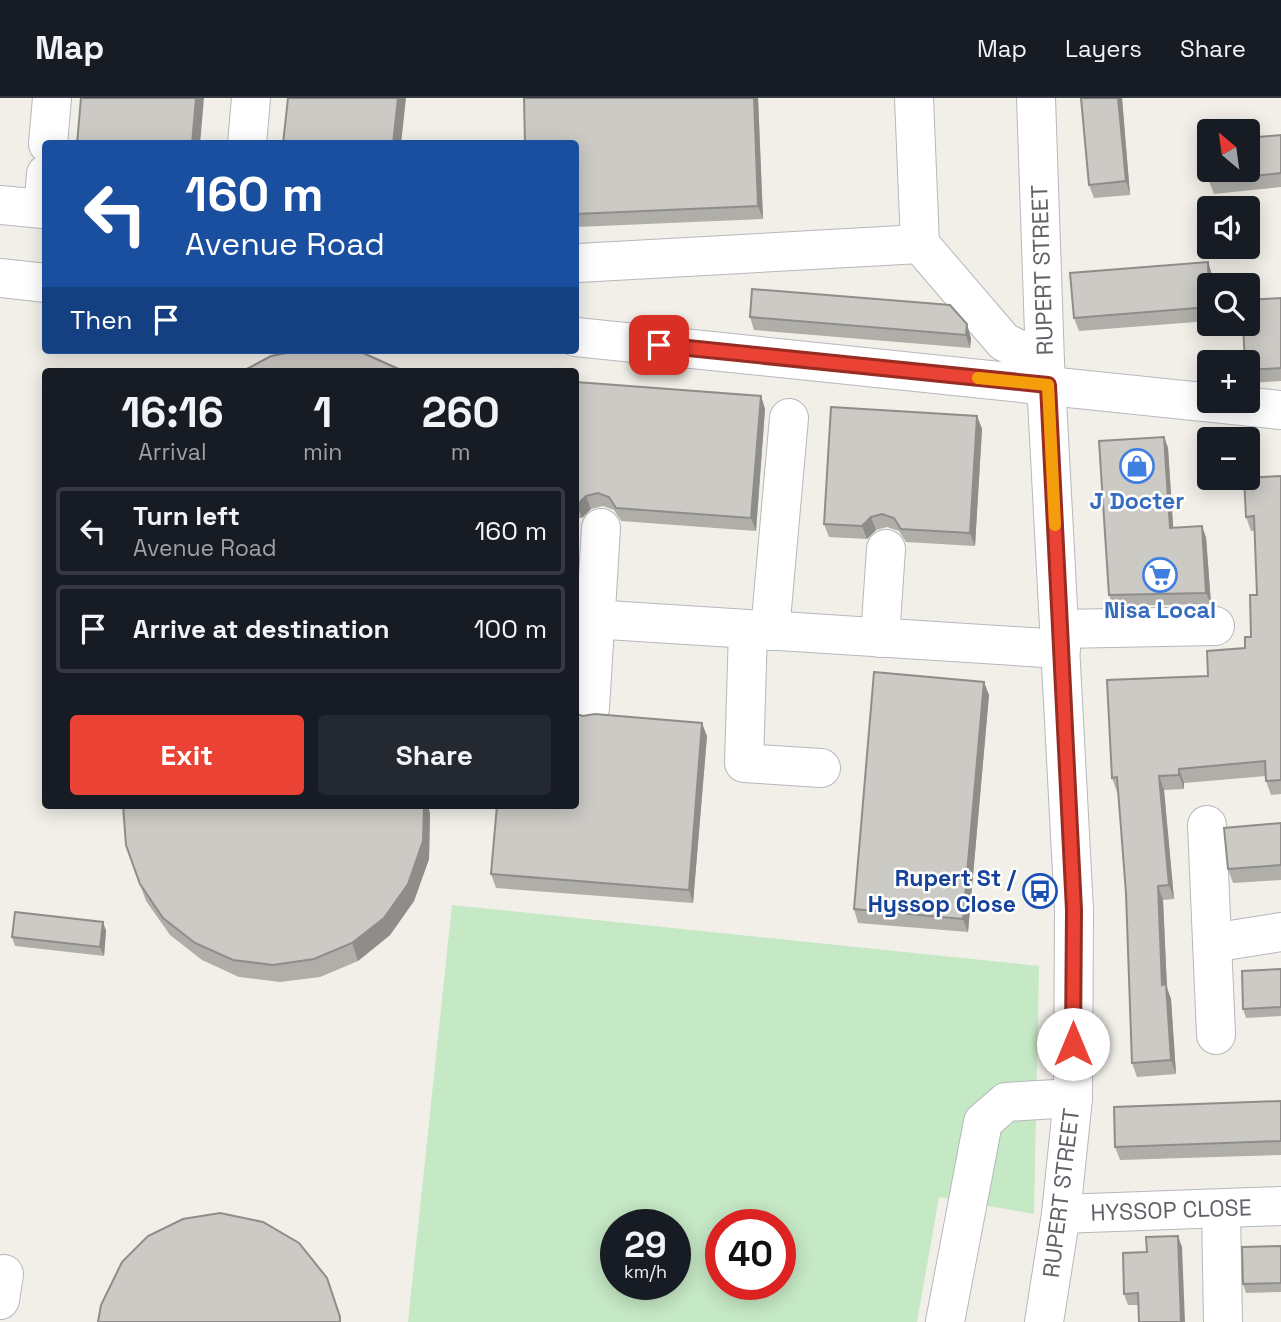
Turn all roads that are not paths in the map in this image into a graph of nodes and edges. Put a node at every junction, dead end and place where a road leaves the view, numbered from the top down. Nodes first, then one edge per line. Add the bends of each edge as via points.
1 (52, 98) edge
2 (251, 98) edge
3 (914, 98) edge
4 (1036, 98) edge
5 (48, 140) edge
6 (247, 140) edge
7 (0, 205) edge
8 (42, 209) edge
9 (920, 244) junction
10 (579, 263) edge
11 (0, 278) edge
12 (42, 283) edge
13 (579, 337) edge
14 (1046, 374) junction
15 (1281, 410) edge
16 (789, 418) dead end
17 (601, 528) dead end
18 (886, 549) dead end
19 (586, 619) edge
20 (1215, 626) dead end
21 (759, 630) junction
22 (880, 638) junction
23 (1060, 639) junction
24 (590, 708) dead end
25 (821, 768) dead end
26 (1207, 825) dead end
27 (1281, 932) edge
28 (1212, 943) junction
29 (1216, 1035) dead end
30 (1073, 1098) junction
31 (1281, 1206) edge
32 (1221, 1210) junction
33 (1061, 1214) junction
34 (945, 1322) edge
35 (1044, 1322) edge
36 (1223, 1322) edge

1 - 5 street
2 - 6 street
3 - 9 street
4 - 14 street, RUPERT STREET
7 - 8 street
9 - 10 street
9 - 14 street via 1004,342
11 - 12 street
13 - 14 street
14 - 15 street
14 - 23 street, RUPERT STREET
16 - 21 street
17 - 19 street
18 - 22 street
19 - 21 street
19 - 24 street
20 - 23 street
21 - 22 street
21 - 25 street via 744,763
22 - 23 street
23 - 30 street, RUPERT STREET via 1074,910
26 - 28 street
27 - 28 street
28 - 29 street
30 - 33 street, RUPERT STREET
30 - 34 street via 1006,1102 983,1122
31 - 32 street, HYSSOP CLOSE
32 - 33 street, HYSSOP CLOSE
32 - 36 street
33 - 35 street, RUPERT STREET

